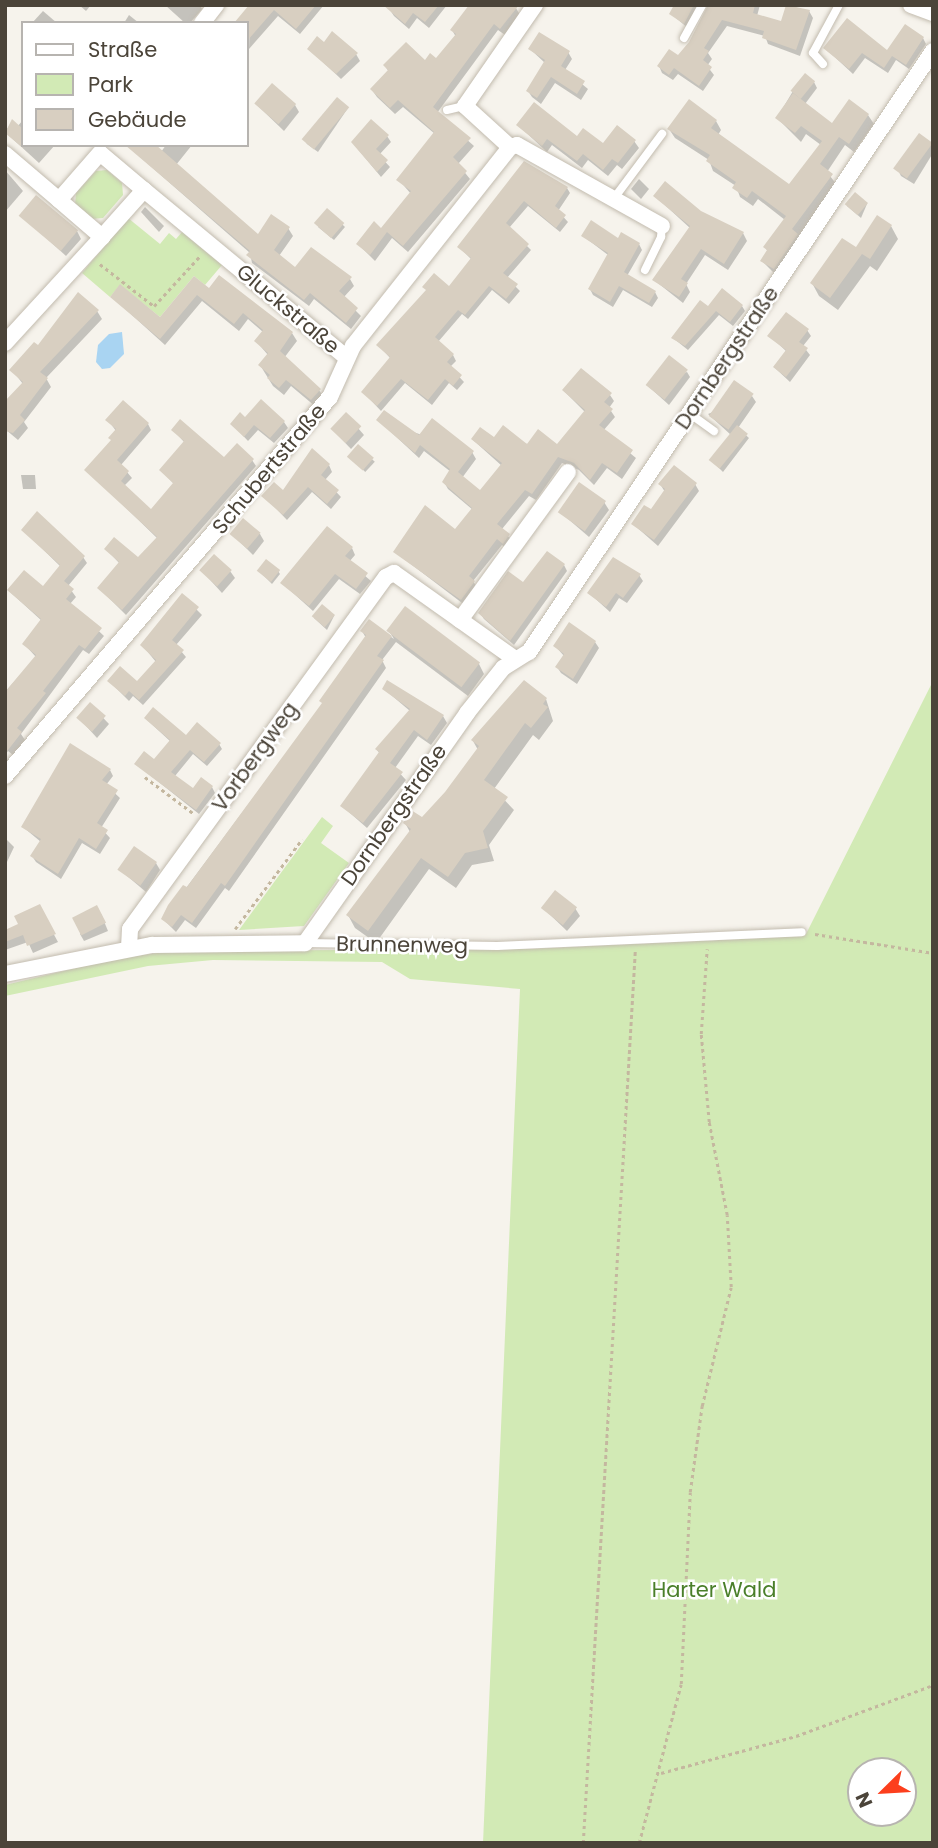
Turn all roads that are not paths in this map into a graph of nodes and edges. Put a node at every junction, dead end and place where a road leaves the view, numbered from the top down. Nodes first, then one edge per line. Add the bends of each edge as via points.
1 (216, 5) edge
2 (535, 5) edge
3 (702, 5) edge
4 (839, 5) edge
5 (911, 5) edge
6 (933, 13) edge
7 (204, 21) edge
8 (684, 38) dead end
9 (933, 51) edge
10 (823, 64) dead end
11 (465, 106) junction
12 (447, 110) dead end
13 (662, 134) dead end
14 (510, 147) junction
15 (103, 149) edge
16 (5, 154) edge
17 (144, 190) junction
18 (59, 200) junction
19 (612, 201) junction
20 (662, 226) joint
21 (102, 237) junction
22 (645, 270) dead end
23 (5, 343) edge
24 (346, 357) junction
25 (689, 413) junction
26 (714, 431) dead end
27 (568, 472) dead end
28 (460, 620) junction
29 (515, 659) junction
30 (5, 776) edge
31 (802, 932) road end
32 (305, 943) junction
33 (129, 948) junction
34 (5, 974) edge

1 - 7 street
2 - 11 street
3 - 8 lane
4 - 10 lane via 813,53
5 - 6 street
9 - 25 street, Dornbergstraße
11 - 12 lane
11 - 14 street
13 - 19 lane
14 - 19 street via 517,145
14 - 24 street, Schubertstraße
15 - 17 street, Gluckstraße
15 - 18 street
16 - 18 street
17 - 21 street
17 - 24 street, Gluckstraße
18 - 21 street
19 - 20 street
20 - 22 lane via 662,237
21 - 23 street
24 - 30 street, Schubertstraße via 330,397
25 - 26 lane
25 - 29 street, Dornbergstraße via 528,652
27 - 28 street
28 - 29 street
28 - 33 street, Vorbergweg via 394,573 386,577 130,929
29 - 32 street, Dornbergstraße via 467,713
31 - 32 lane, Brunnenweg via 497,946
32 - 33 street, Brunnenweg
33 - 34 street, Brunnenweg

